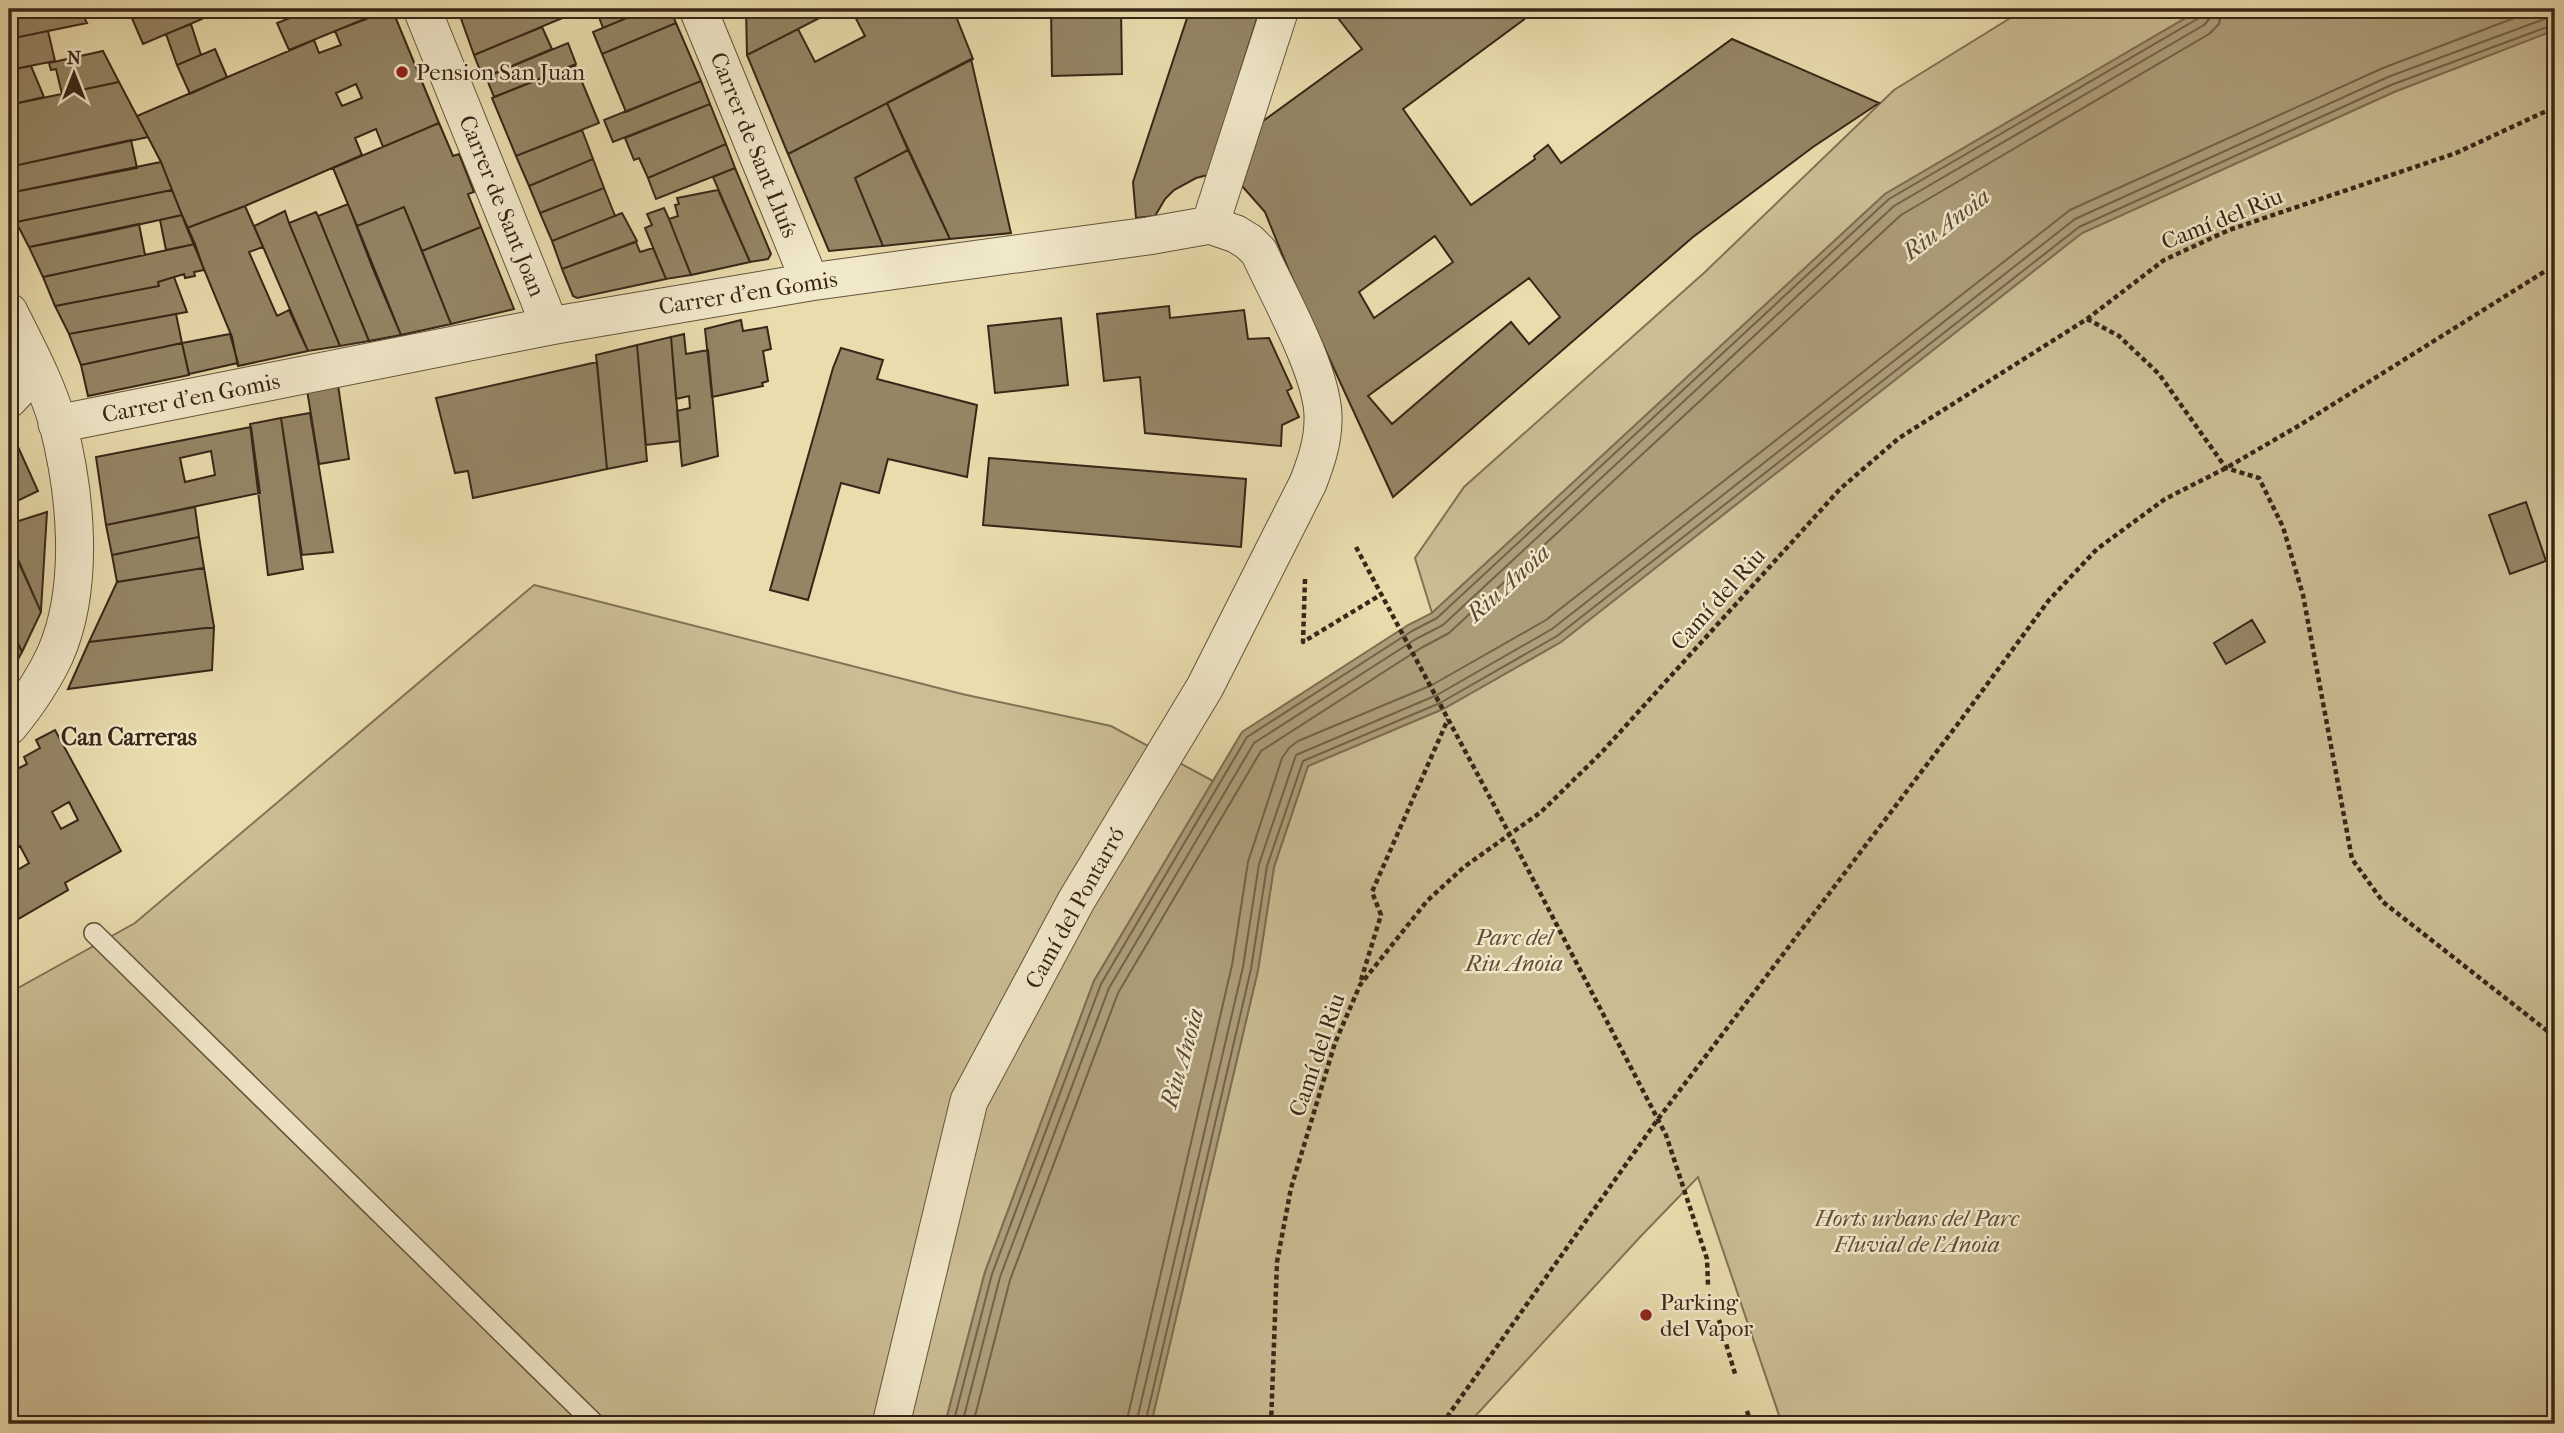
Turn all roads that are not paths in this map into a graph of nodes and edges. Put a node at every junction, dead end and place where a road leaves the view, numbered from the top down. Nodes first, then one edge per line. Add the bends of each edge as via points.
1 (422, 9) edge
2 (698, 9) edge
3 (1280, 9) edge
4 (1210, 225) junction
5 (810, 282) junction
6 (9, 312) edge
7 (550, 326) junction
8 (37, 369) junction
9 (9, 398) edge
10 (57, 424) junction
11 (9, 726) edge
12 (94, 933) dead end
13 (596, 1424) edge
14 (891, 1424) edge

1 - 7 street, Carrer de Sant Joan
2 - 5 street, Carrer de Sant Lluís
3 - 4 street
4 - 5 street, Carrer d'en Gomis
4 - 14 street, Camí del Pontarró via 1236,234 1259,252 1317,379 1324,417 1319,455 1205,687 1076,901 969,1101
5 - 7 street, Carrer d'en Gomis
6 - 8 street
7 - 10 street, Carrer d'en Gomis
8 - 9 street
8 - 10 street
10 - 11 street via 75,542 71,601 55,654 29,702
12 - 13 lane

